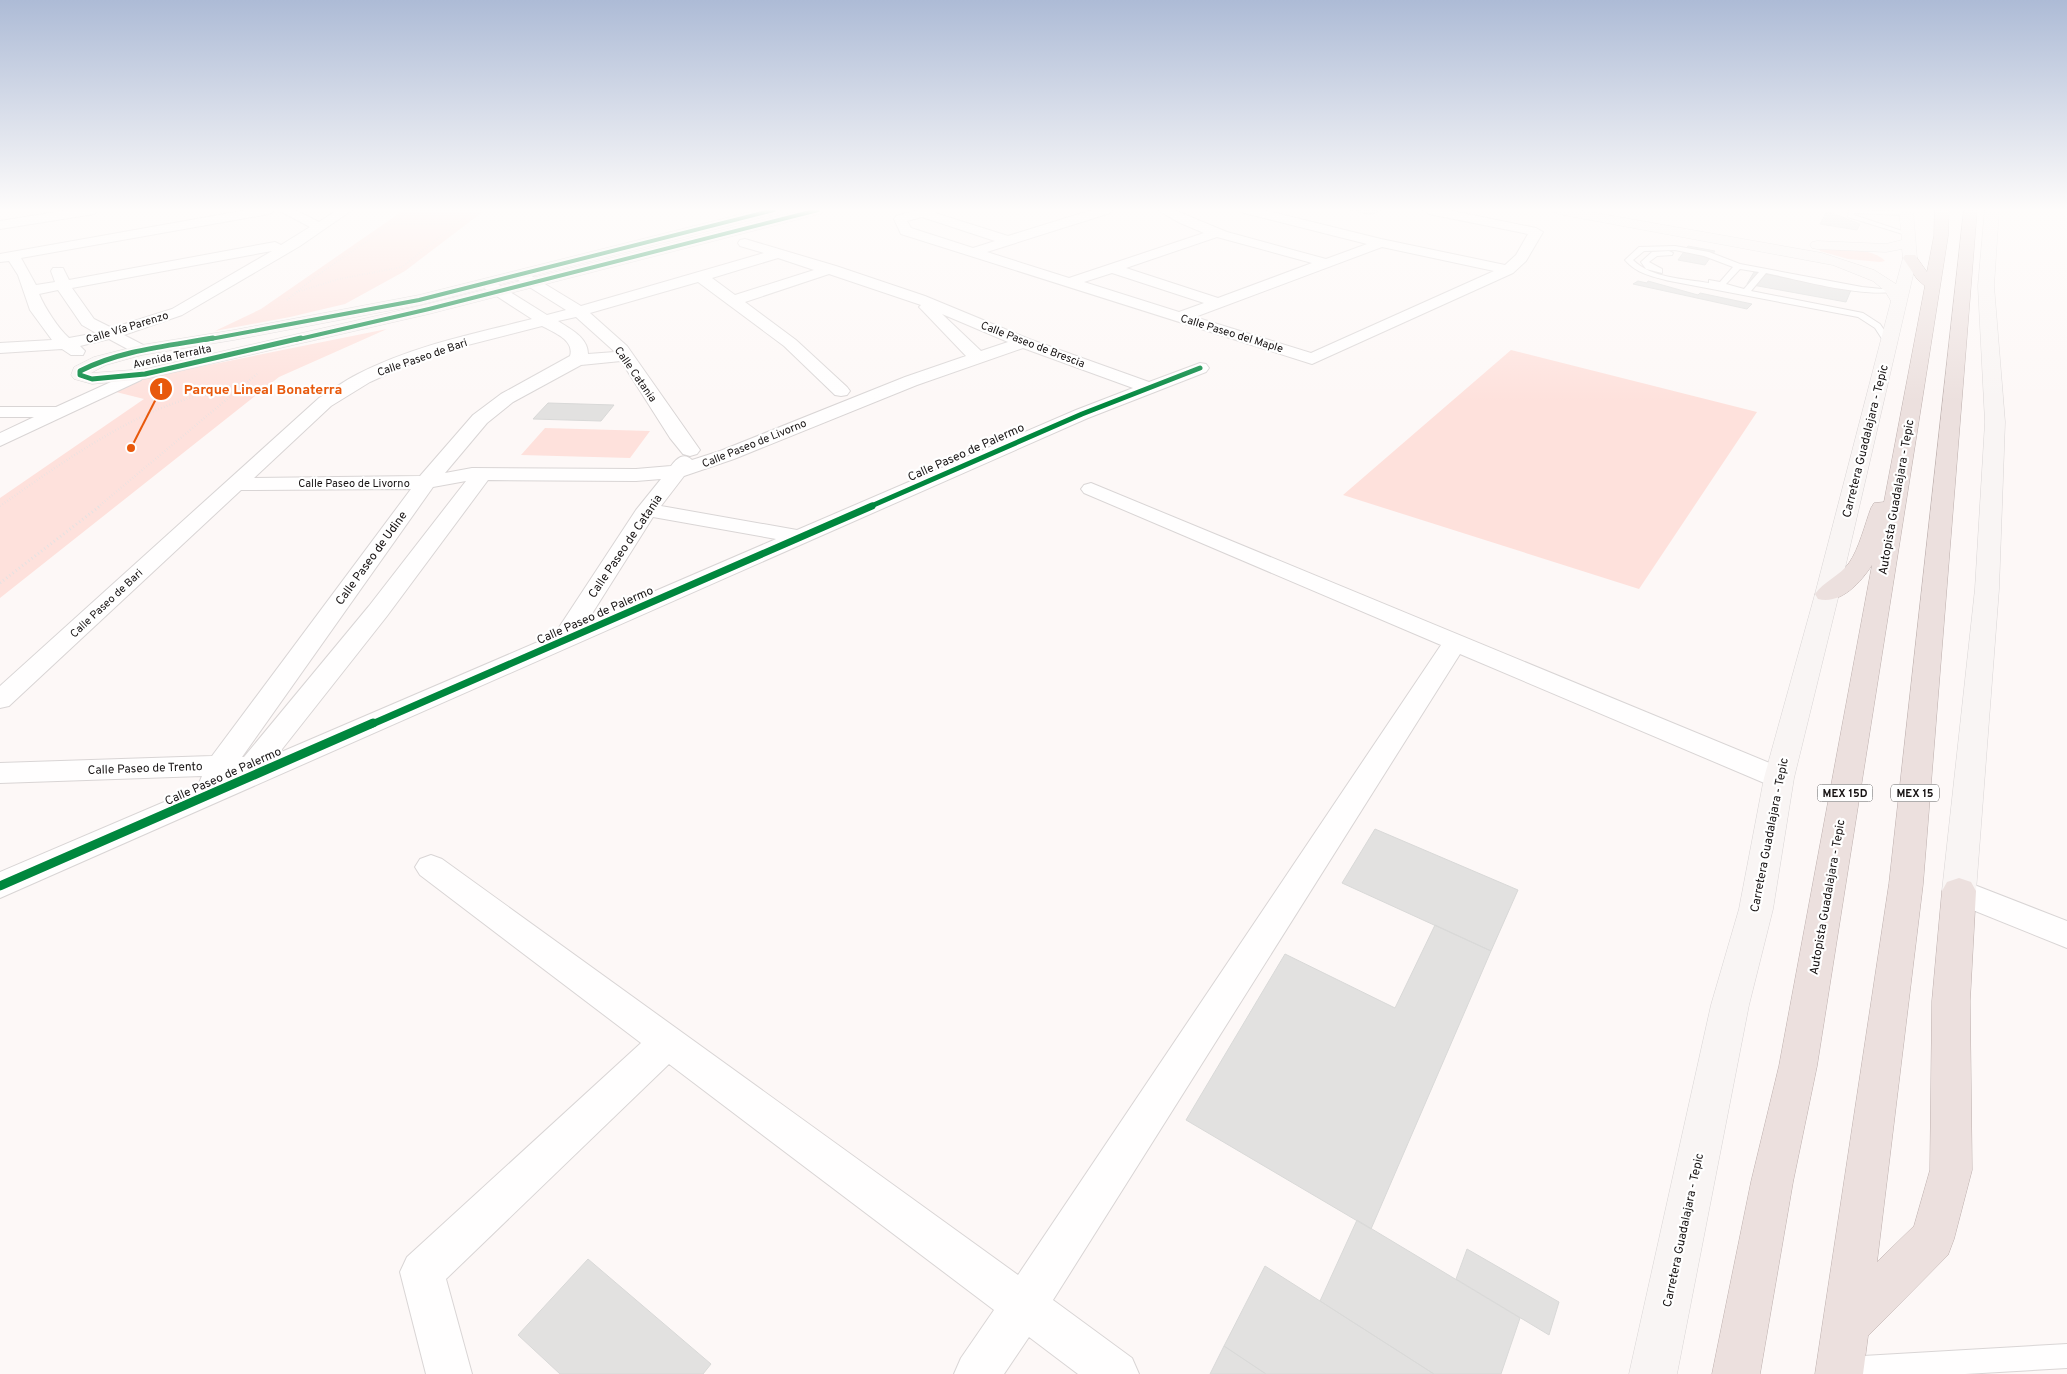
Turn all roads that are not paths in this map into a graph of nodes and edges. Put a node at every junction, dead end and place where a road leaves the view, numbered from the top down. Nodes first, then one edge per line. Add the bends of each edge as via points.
1 (23, 274) edge
2 (60, 274) edge
3 (128, 274) edge
4 (242, 274) edge
5 (544, 274) edge
6 (548, 274) edge
7 (710, 274) edge
8 (815, 274) edge
9 (846, 274) edge
10 (1045, 274) edge
11 (1094, 274) edge
12 (1131, 274) edge
13 (1297, 274) edge
14 (1499, 274) edge
15 (1656, 274) edge
16 (1673, 274) edge
17 (1730, 274) edge
18 (1761, 274) edge
19 (1782, 274) edge
20 (1871, 274) edge
21 (1901, 274) edge
22 (1921, 274) edge
23 (1934, 274) edge
24 (1976, 274) edge
25 (1977, 274) edge
26 (1790, 276) junction
27 (701, 277) junction
28 (1976, 278) junction
29 (527, 279) junction
30 (1070, 282) junction
31 (1784, 283) dead end
32 (1932, 284) junction
33 (1720, 285) junction
34 (64, 286) junction
35 (492, 287) junction
36 (1779, 290) dead end
37 (30, 292) junction
38 (1746, 292) junction
39 (1899, 293) junction
40 (1774, 297) junction
41 (1836, 297) junction
42 (920, 299) junction
43 (733, 301) junction
44 (1219, 303) junction
45 (579, 311) junction
46 (1180, 317) junction
47 (545, 320) junction
48 (111, 334) junction
49 (1024, 342) junction
50 (1889, 343) junction
51 (66, 344) junction
52 (964, 346) junction
53 (0, 348) edge
54 (142, 350) junction
55 (626, 356) junction
56 (979, 358) junction
57 (576, 360) junction
58 (100, 361) junction
59 (1200, 368) dead end
60 (135, 376) junction
61 (92, 378) junction
62 (1147, 387) junction
63 (841, 391) junction
64 (59, 411) junction
65 (9, 412) edge
66 (782, 414) dead end
67 (0, 421) edge
68 (0, 440) edge
69 (699, 447) joint
70 (256, 465) junction
71 (441, 466) junction
72 (678, 471) junction
73 (477, 474) junction
74 (1899, 479) junction
75 (426, 482) junction
76 (236, 484) junction
77 (1091, 489) dead end
78 (647, 510) junction
79 (801, 537) junction
80 (1827, 594) junction
81 (1456, 641) junction
82 (561, 642) junction
83 (0, 700) edge
84 (289, 759) joint
85 (238, 771) junction
86 (0, 773) edge
87 (1779, 778) junction
88 (431, 867) dead end
89 (0, 886) edge
90 (1958, 890) junction
91 (2067, 936) edge
92 (666, 1043) junction
93 (1024, 1305) junction
94 (1845, 1326) junction
95 (2067, 1356) edge
96 (1840, 1372) edge
97 (449, 1374) edge
98 (977, 1374) edge
99 (1116, 1374) edge
100 (1653, 1374) edge
101 (1736, 1374) edge

1 - 37 street
2 - 34 street
3 - 34 street
4 - 48 street, Calle Vía Parenzo via 177,312
5 - 29 main road, Avenida Terralta
6 - 29 main road, Avenida Terralta
7 - 27 street, Calle Paseo de Bari
8 - 43 street
9 - 42 street, Calle Paseo de Brescia
10 - 30 street, Calle Paseo del Maple
11 - 30 street
12 - 44 street
13 - 44 street
14 - 46 street, Calle Paseo del Maple via 1312,359
15 - 33 lane
16 - 33 lane
17 - 33 lane
18 - 38 lane
19 - 26 lane
20 - 39 main road
21 - 39 main road, Carretera Guadalajara - Tepic
22 - 32 highway
23 - 32 highway, Autopista Guadalajara - Tepic / MEX 15D
24 - 28 highway, MEX 15
25 - 28 main road
26 - 31 lane
26 - 41 lane via 1814,284
27 - 43 street
27 - 45 street, Calle Paseo de Bari
28 - 90 main road via 1995,422 1987,589
28 - 94 highway, MEX 15 via 1906,884
29 - 35 main road, Avenida Terralta
29 - 45 street, Calle Catania
30 - 46 street, Calle Paseo del Maple
32 - 74 highway, Autopista Guadalajara - Tepic / MEX 15D
33 - 38 lane
34 - 37 street
34 - 48 street via 88,322
35 - 47 street
35 - 54 main road, Avenida Terralta
35 - 60 main road, Avenida Terralta via 410,314
36 - 40 lane
37 - 51 street via 38,310
38 - 40 lane
39 - 41 lane via 1880,291
39 - 50 main road, Carretera Guadalajara - Tepic
40 - 41 lane
41 - 50 lane via 1885,333
42 - 49 street, Calle Paseo de Brescia
42 - 52 street, Calle Paseo de Brescia
43 - 63 street via 790,344
44 - 46 street
45 - 47 street, Calle Paseo de Bari
45 - 55 street, Calle Catania
47 - 57 street via 573,338 581,348
47 - 70 street, Calle Paseo de Bari via 446,346 364,378 326,402
48 - 51 street, Calle Vía Parenzo
48 - 54 street
49 - 56 street, Calle Paseo de Livorno
49 - 62 street, Calle Paseo de Brescia
50 - 80 main road, Carretera Guadalajara - Tepic
51 - 53 street, Calle Vía Parenzo
51 - 58 street
52 - 56 street, Calle Paseo de Brescia
52 - 63 street, Calle Paseo de Livorno
54 - 58 main road, Avenida Terralta
55 - 57 street, Calle Paseo de Udine
55 - 69 street, Calle Catania via 680,438
56 - 72 street, Calle Paseo de Livorno
57 - 71 street, Calle Paseo de Udine via 507,398 480,419
58 - 61 main road, Avenida Terralta via 80,371 80,375
59 - 62 street, Calle Paseo de Palermo
60 - 61 main road, Avenida Terralta
60 - 64 street
61 - 65 street
62 - 79 street, Calle Paseo de Palermo
63 - 66 street, Calle Paseo de Livorno
64 - 65 street
64 - 68 street
65 - 67 street
69 - 72 street, Calle Paseo de Catania
70 - 71 street, Calle Paseo de Livorno
70 - 76 street, Calle Paseo de Bari
71 - 73 street, Calle Paseo de Livorno
71 - 75 street, Calle Paseo de Udine
72 - 73 street, Calle Paseo de Livorno
72 - 78 street, Calle Paseo de Catania
73 - 75 street, Calle Paseo de Livorno
73 - 85 street via 378,611
74 - 80 highway via 1884,500 1861,564 1847,580
74 - 101 highway, Autopista Guadalajara - Tepic / MEX 15D via 1798,1066 1772,1182
75 - 76 street, Calle Paseo de Livorno
75 - 85 street, Calle Paseo de Udine
76 - 83 street, Calle Paseo de Bari
77 - 81 street
78 - 79 street
78 - 82 street, Calle Paseo de Catania
79 - 82 street, Calle Paseo de Palermo
80 - 87 main road, Carretera Guadalajara - Tepic
81 - 87 street
81 - 93 street
82 - 84 street, Calle Paseo de Palermo
84 - 85 street, Calle Paseo de Trento
85 - 86 street, Calle Paseo de Trento
85 - 89 street, Calle Paseo de Palermo via 208,796
87 - 100 main road, Carretera Guadalajara - Tepic via 1756,909 1730,1005
88 - 92 street
90 - 91 street
90 - 94 highway via 1951,1001 1949,1179 1932,1239
92 - 93 street
92 - 97 street via 422,1272
93 - 98 street
93 - 99 street
94 - 96 highway, MEX 15
95 - 96 lane

